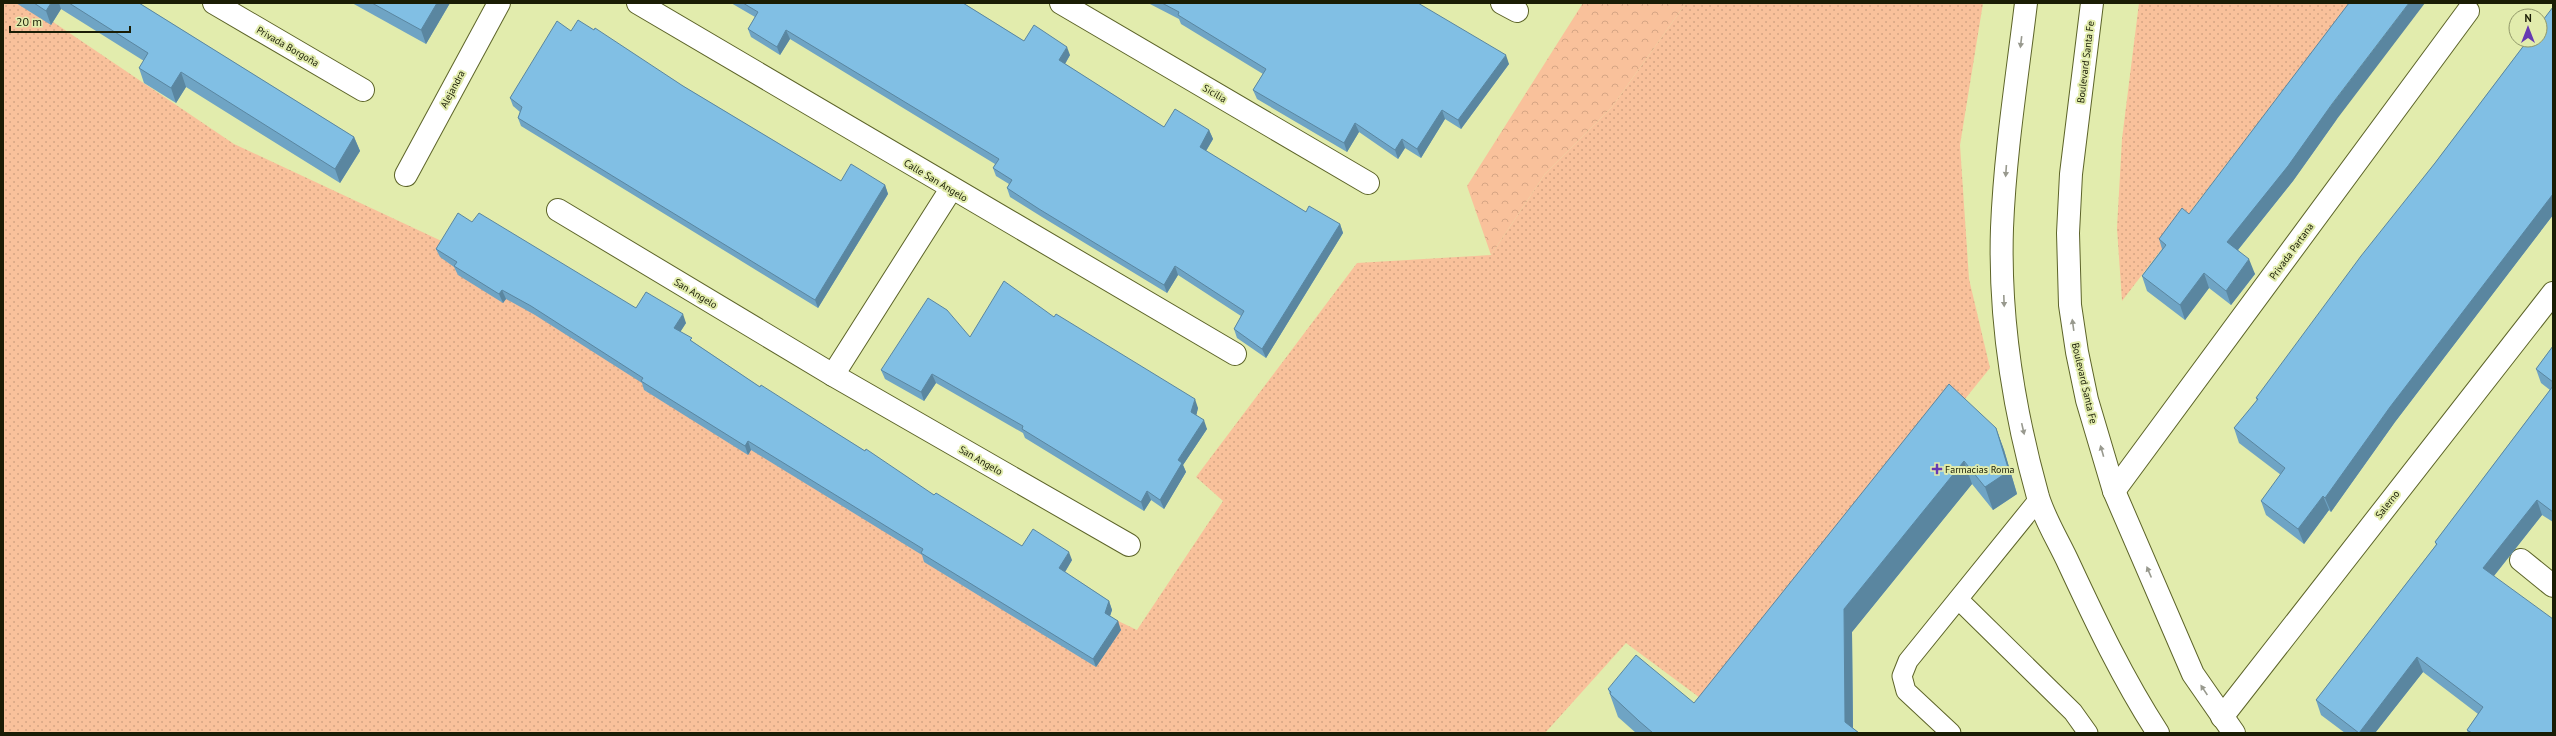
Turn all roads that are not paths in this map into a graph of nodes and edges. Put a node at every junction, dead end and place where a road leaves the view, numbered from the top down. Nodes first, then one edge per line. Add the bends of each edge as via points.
1 (214, 3) edge
2 (499, 3) edge
3 (638, 3) edge
4 (1061, 3) edge
5 (2026, 3) edge
6 (2092, 3) edge
7 (2468, 11) dead end
8 (363, 90) dead end
9 (406, 175) dead end
10 (1368, 183) dead end
11 (951, 189) junction
12 (558, 210) dead end
13 (2553, 293) edge
14 (1235, 354) dead end
15 (833, 375) junction
16 (2114, 491) junction
17 (2039, 499) junction
18 (1129, 545) dead end
19 (2521, 560) dead end
20 (2553, 586) edge
21 (1959, 600) junction
22 (2228, 725) edge
23 (1951, 733) edge
24 (2088, 733) edge
25 (2158, 733) edge

1 - 8 street, Privada Borgoña
2 - 9 street, Alejandra
3 - 11 street, Calle San Angelo
4 - 10 street, Sicilia
5 -> 17 street via 2008,146 2002,229 2006,326 2016,396
16 -> 6 street, Boulevard Santa Fe via 2087,400 2070,305 2072,174
7 - 16 street, Privada Partana
11 - 14 street, Calle San Angelo
11 - 15 street
12 - 15 street, San Angelo
13 - 22 street, Salerno
15 - 18 street, San Angelo
22 -> 16 street, Boulevard Santa Fe via 2193,674
17 - 21 lane
17 - 25 street via 2098,628 2136,699
19 - 20 street
21 - 23 lane via 1908,661 1902,676 1906,691
21 - 24 lane via 2073,712

